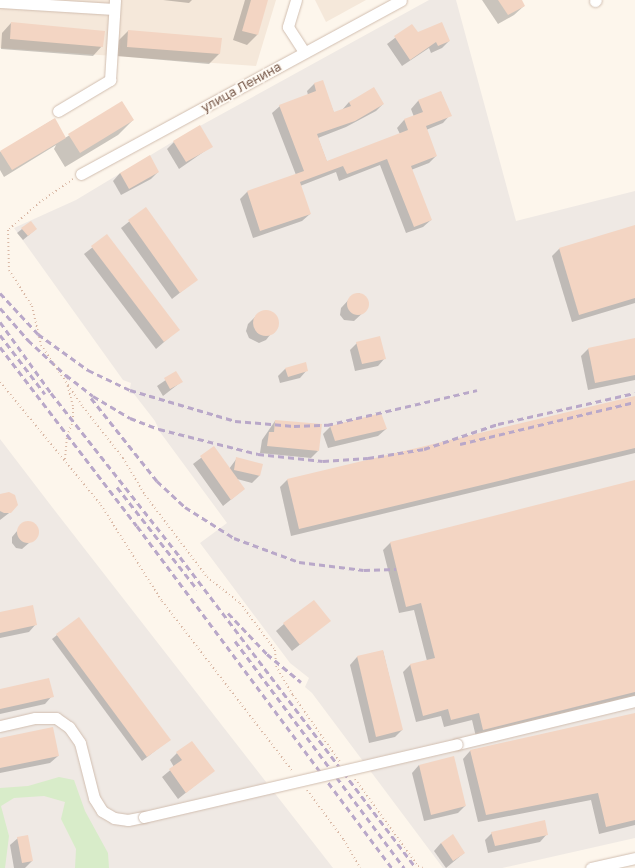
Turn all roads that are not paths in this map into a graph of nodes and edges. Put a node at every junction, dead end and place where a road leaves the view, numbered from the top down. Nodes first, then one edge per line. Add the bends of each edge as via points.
1 (296, 0) edge
2 (401, 0) edge
3 (0, 2) edge
4 (115, 4) edge
5 (304, 52) junction
6 (58, 111) dead end
7 (80, 174) road end
8 (635, 701) edge
9 (0, 726) edge
10 (635, 858) edge
11 (591, 868) edge

1 - 5 street via 288,28
2 - 5 street, улица Ленина
3 - 4 street
4 - 6 street via 110,80
5 - 7 street, улица Ленина
8 - 9 street, bridge via 128,820 114,818 102,811 94,798 80,743 69,727 56,718 35,718
10 - 11 street

